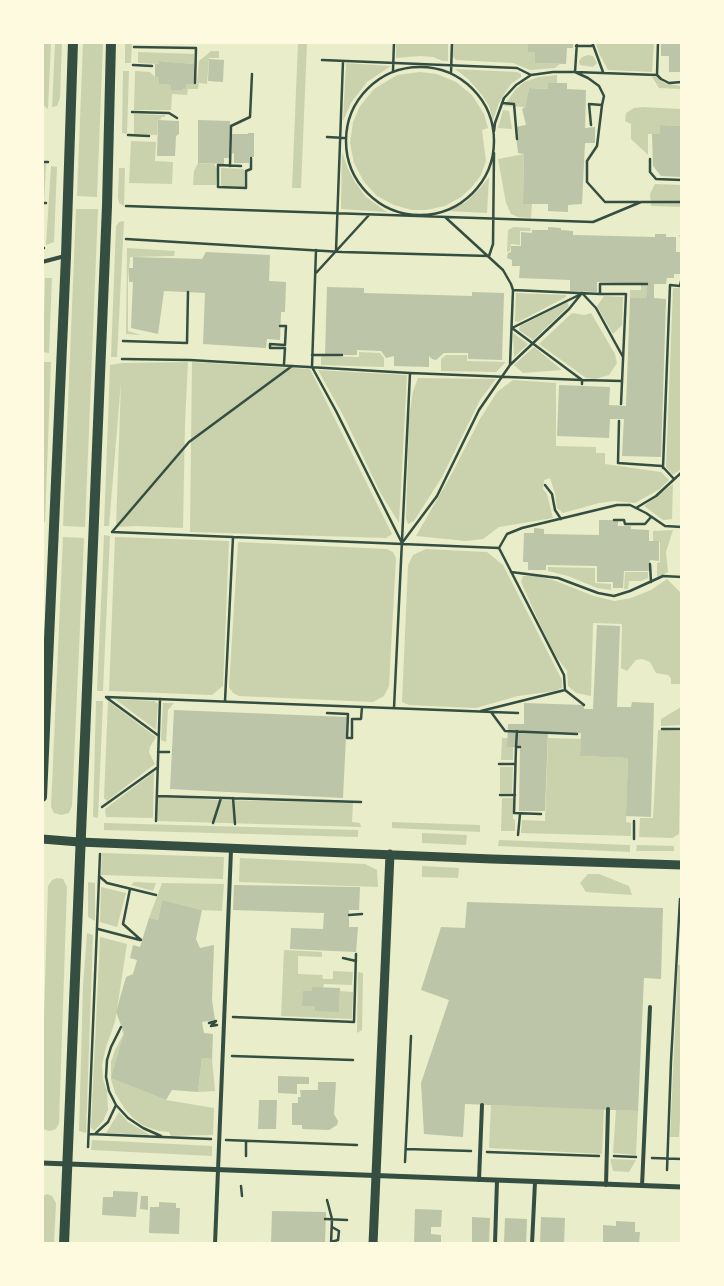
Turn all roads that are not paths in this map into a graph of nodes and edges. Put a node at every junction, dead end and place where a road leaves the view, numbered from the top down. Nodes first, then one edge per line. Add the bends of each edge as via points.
1 (73, 42) edge
2 (111, 42) edge
3 (66, 256) junction
4 (43, 262) edge
5 (42, 797) edge
6 (42, 839) edge
7 (79, 842) junction
8 (231, 848) junction
9 (390, 854) junction
10 (682, 865) edge
11 (650, 1007) dead end
12 (482, 1105) dead end
13 (608, 1109) dead end
14 (42, 1163) edge
15 (67, 1163) junction
16 (218, 1169) junction
17 (376, 1176) junction
18 (480, 1180) junction
19 (497, 1180) junction
20 (535, 1182) junction
21 (606, 1185) junction
22 (642, 1186) junction
23 (682, 1187) edge
24 (64, 1244) edge
25 (215, 1244) edge
26 (373, 1244) edge
27 (495, 1244) edge
28 (532, 1244) edge

1 - 3 main road
2 - 7 main road
3 - 4 lane
3 - 5 main road
6 - 7 street
7 - 8 street
7 - 15 main road
8 - 9 street
8 - 16 lane
9 - 10 street
9 - 17 street
11 - 22 lane
12 - 18 lane
13 - 21 lane
14 - 15 street
15 - 16 street
15 - 24 main road
16 - 17 street
16 - 25 lane
17 - 18 street
17 - 26 street
18 - 19 street
19 - 20 street
19 - 27 lane
20 - 21 street
20 - 28 lane
21 - 22 street
22 - 23 street

